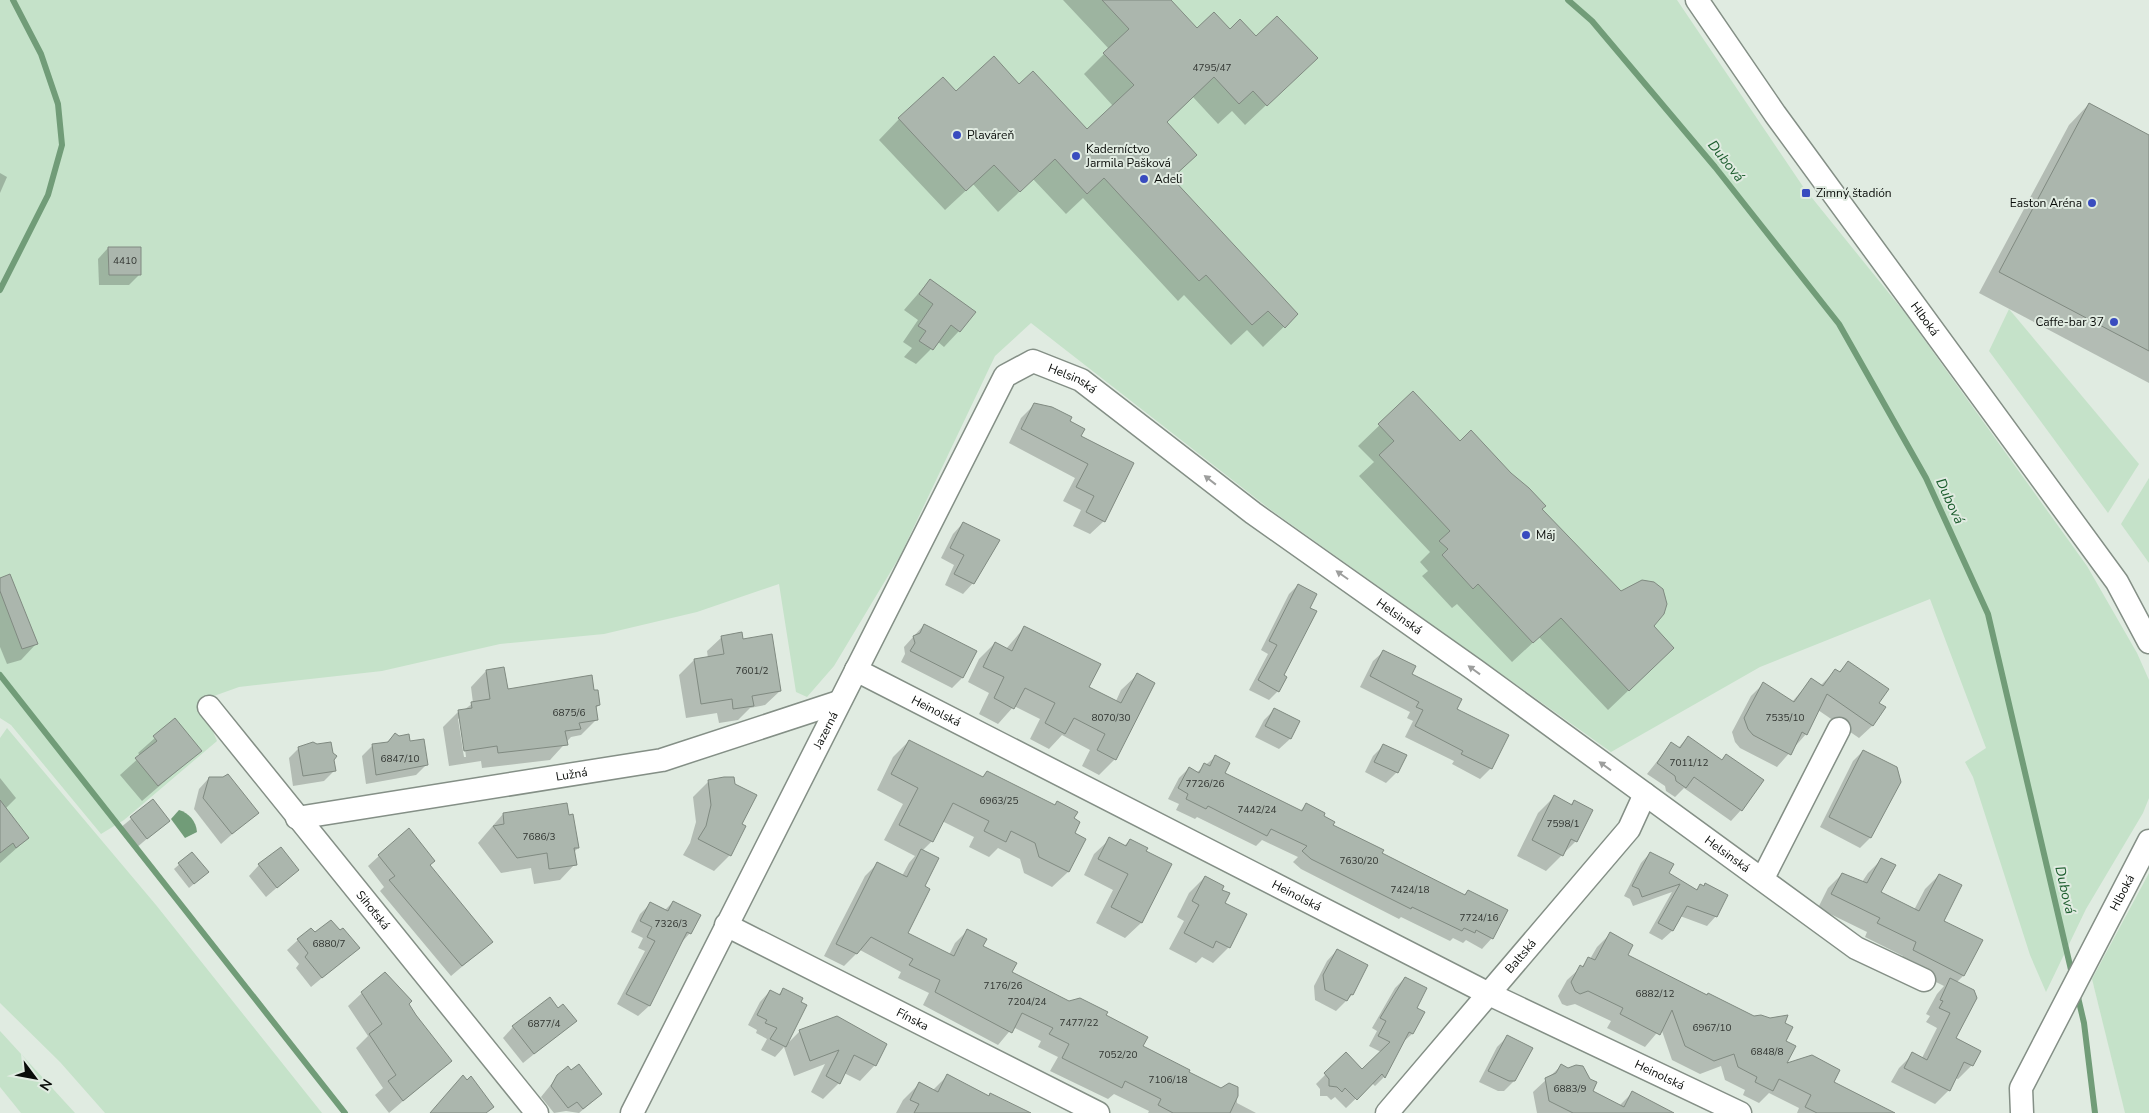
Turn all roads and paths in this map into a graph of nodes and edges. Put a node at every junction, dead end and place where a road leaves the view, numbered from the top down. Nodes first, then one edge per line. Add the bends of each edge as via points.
1 (1697, 0) edge
2 (1032, 362) joint
3 (2149, 642) edge
4 (856, 670) junction
5 (839, 702) junction
6 (209, 707) dead end
7 (1839, 729) dead end
8 (1644, 794) junction
9 (297, 818) junction
10 (2149, 843) edge
11 (1763, 878) junction
12 (726, 925) junction
13 (1924, 980) dead end
14 (1489, 994) junction
15 (2021, 1088) junction
16 (537, 1113) edge
17 (632, 1113) edge
18 (1098, 1113) edge
19 (1387, 1113) edge
20 (1740, 1113) edge
21 (2008, 1113) edge
22 (2022, 1113) edge

1 - 3 street, Hlboká via 1776,114 2117,582
2 - 4 street, Jazerná via 1006,376
8 -> 2 street, Helsinská via 1253,513 1081,380
4 - 5 street, Jazerná
4 - 14 street, Heinolská
5 - 9 street, Lužná via 662,760
5 - 12 street, Jazerná
6 - 9 street, Sihoťská
7 - 11 street, Helsinská
8 - 11 street, Helsinská
8 - 14 street, Baltská via 1629,829
9 - 16 street, Sihoťská
10 - 15 street, Hlboká
11 - 13 street, Helsinská via 1856,948
12 - 17 street, Jazerná
12 - 18 street, Fínska
14 - 19 street, Baltská
14 - 20 street, Heinolská
15 - 21 street, Hlboká
15 - 22 street

